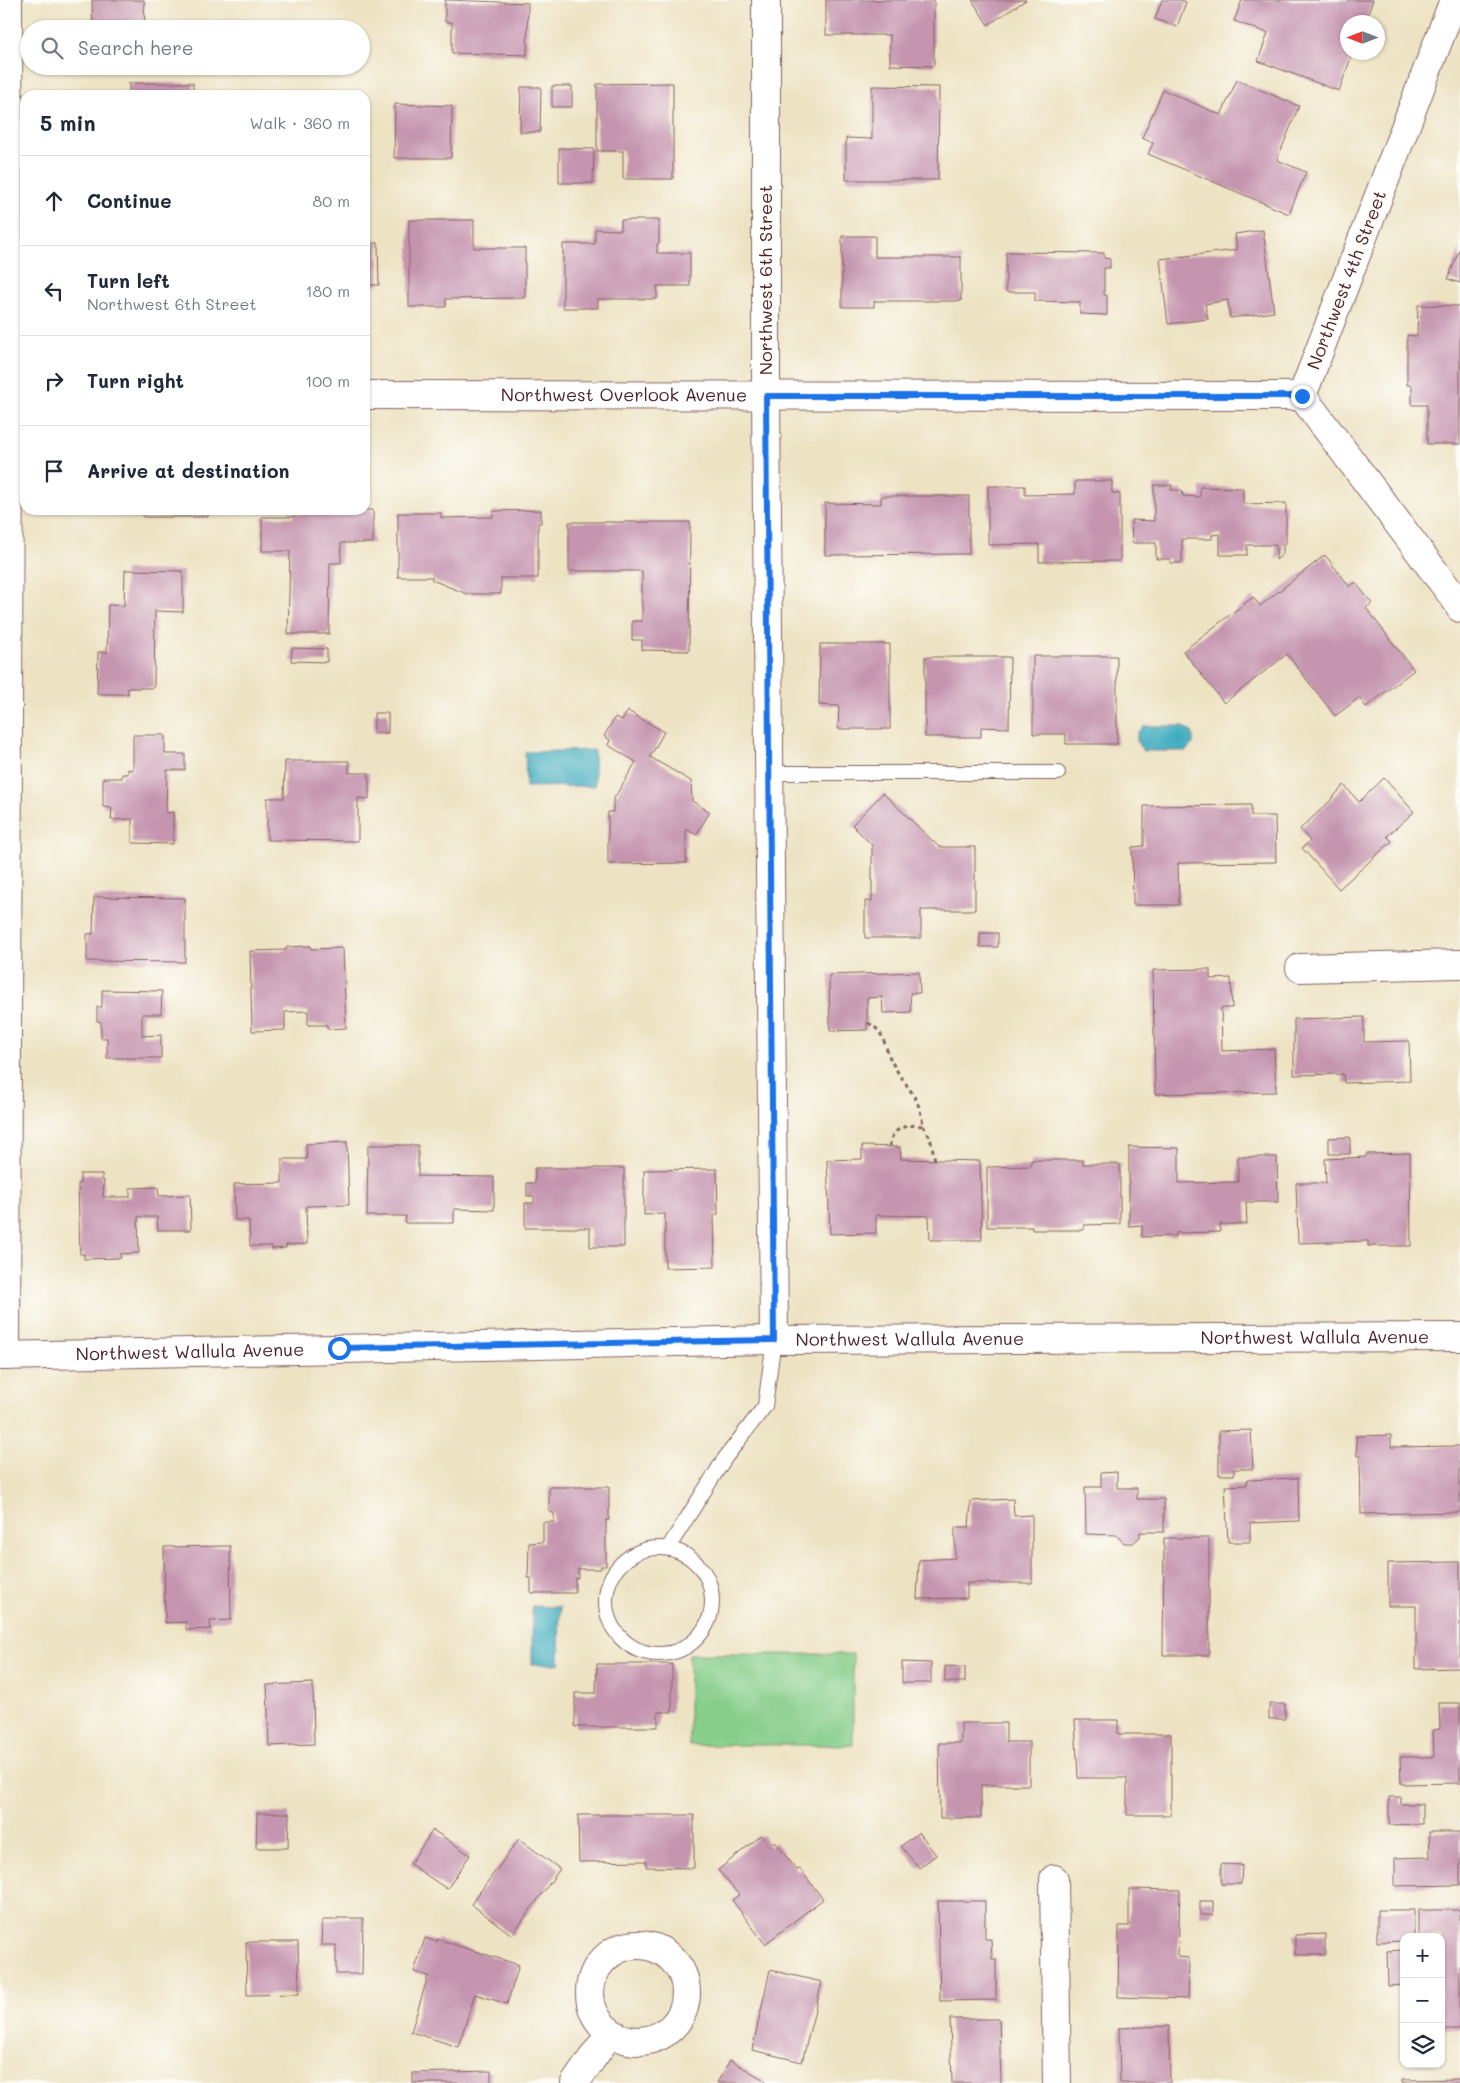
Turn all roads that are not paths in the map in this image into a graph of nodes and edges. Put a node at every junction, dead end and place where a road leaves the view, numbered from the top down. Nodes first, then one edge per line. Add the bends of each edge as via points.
1 (8, 0) edge
2 (766, 0) edge
3 (1454, 0) edge
4 (17, 395) edge
5 (370, 395) edge
6 (766, 396) junction
7 (1302, 396) junction
8 (1460, 608) edge
9 (1058, 773) dead end
10 (769, 774) junction
11 (4, 804) edge
12 (1460, 964) edge
13 (1300, 968) dead end
14 (1460, 1337) edge
15 (774, 1340) junction
16 (3, 1356) edge
17 (668, 1548) junction
18 (1054, 1879) dead end
19 (610, 2033) dead end
20 (575, 2083) edge
21 (1057, 2083) edge

1 - 4 street
2 - 6 street, Northwest 6th Street
3 - 7 street, Northwest 4th Street
4 - 11 street
5 - 6 street, Northwest Overlook Avenue
6 - 7 street, Northwest Overlook Avenue
6 - 10 street, Northwest 6th Street
7 - 8 street
9 - 10 lane
10 - 15 street, Northwest 6th Street
11 - 16 street
12 - 13 street
14 - 15 street, Northwest Wallula Avenue
15 - 16 street, Northwest Wallula Avenue
15 - 17 lane via 765,1406 725,1458
17 - 17 lane via 650,1548 634,1553 610,1577 606,1594 606,1610 612,1627 636,1650 654,1654 672,1653 689,1645 702,1633 710,1617 713,1598 699,1565 685,1553
18 - 21 street
19 - 20 street

